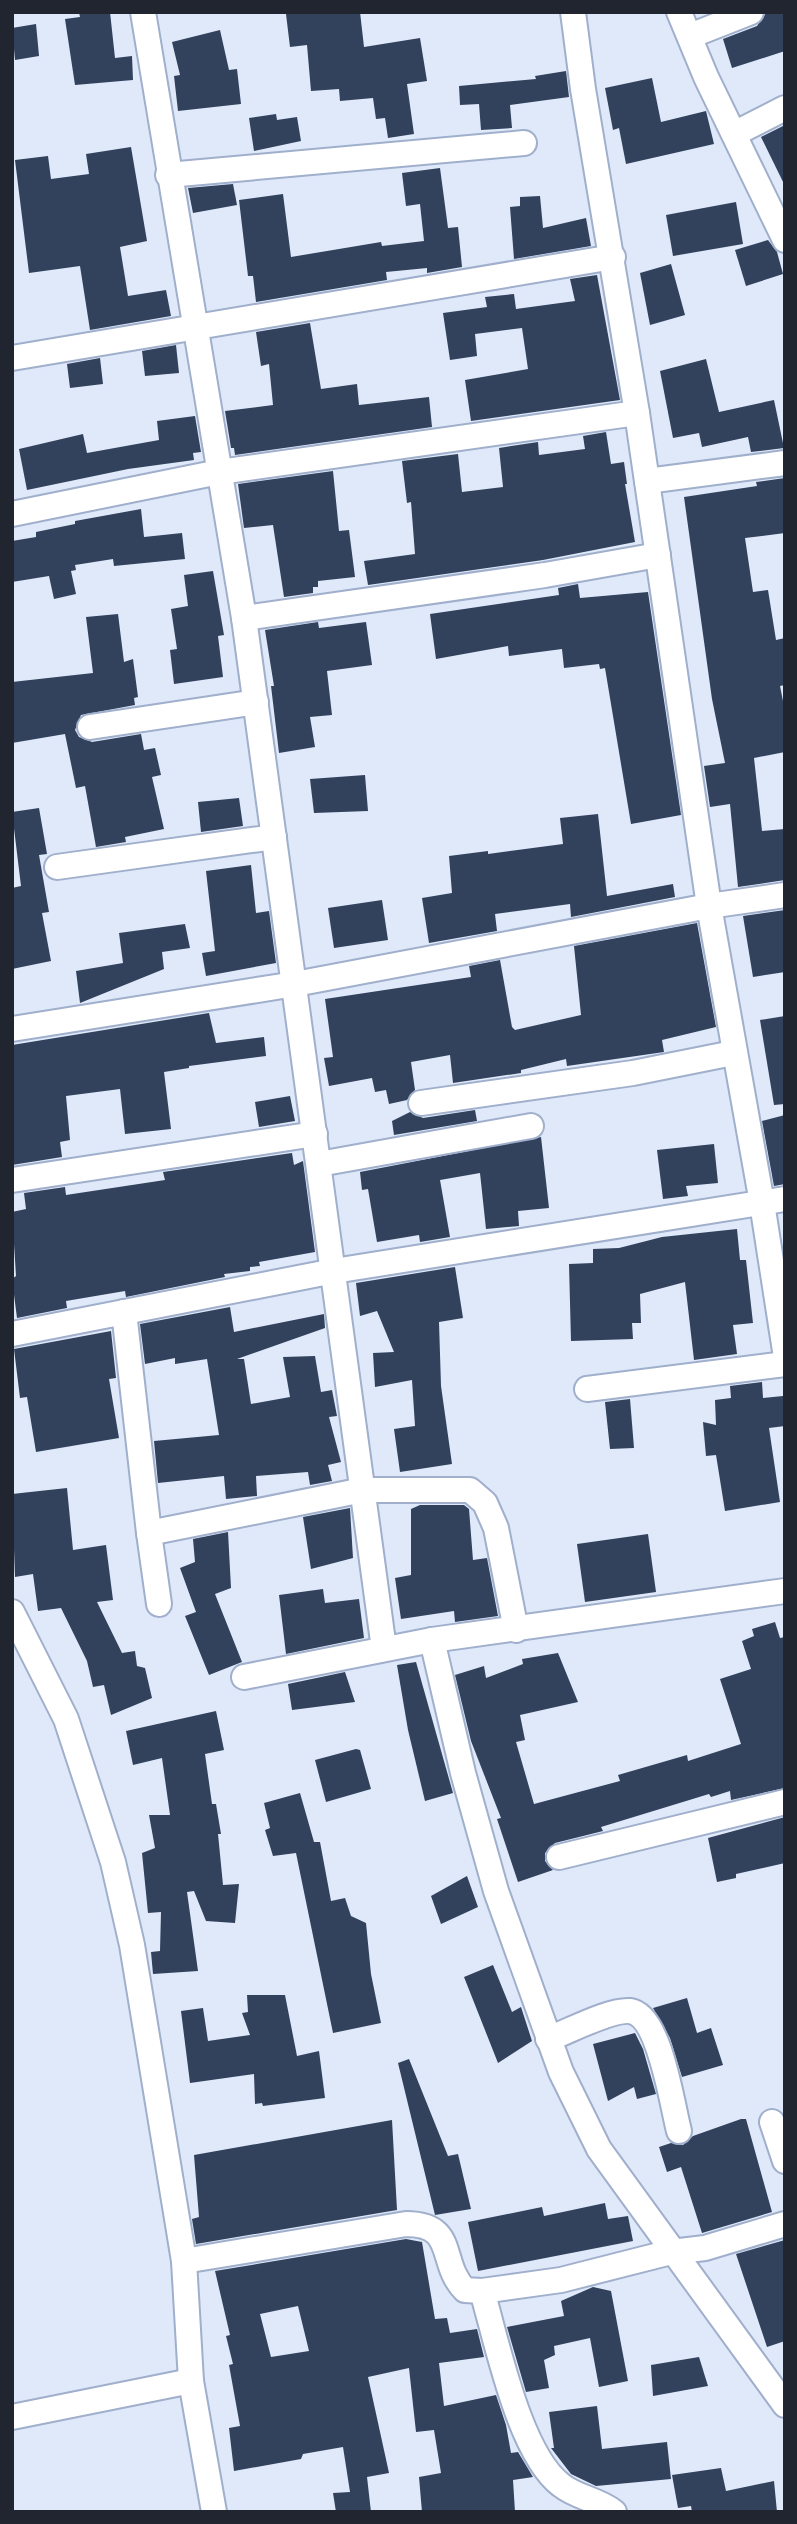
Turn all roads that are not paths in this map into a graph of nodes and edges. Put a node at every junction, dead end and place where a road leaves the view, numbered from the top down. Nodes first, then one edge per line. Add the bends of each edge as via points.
1 (143, 12) edge
2 (573, 12) edge
3 (679, 12) edge
4 (751, 12) edge
5 (690, 36) junction
6 (785, 108) edge
7 (734, 134) junction
8 (524, 143) dead end
9 (168, 175) junction
10 (785, 240) edge
11 (612, 257) junction
12 (194, 326) junction
13 (12, 358) edge
14 (637, 413) junction
15 (785, 463) edge
16 (219, 472) junction
17 (647, 481) junction
18 (12, 514) edge
19 (658, 555) junction
20 (244, 618) junction
21 (256, 702) junction
22 (90, 727) dead end
23 (274, 837) junction
24 (57, 867) dead end
25 (785, 895) edge
26 (709, 906) junction
27 (295, 984) junction
28 (12, 1029) edge
29 (733, 1053) junction
30 (421, 1103) dead end
31 (531, 1126) dead end
32 (315, 1134) junction
33 (319, 1164) junction
34 (12, 1180) edge
35 (774, 1201) edge
36 (334, 1270) junction
37 (124, 1312) junction
38 (12, 1334) edge
39 (785, 1351) edge
40 (785, 1364) edge
41 (587, 1389) dead end
42 (363, 1490) junction
43 (149, 1533) junction
44 (785, 1591) edge
45 (159, 1604) dead end
46 (13, 1616) edge
47 (516, 1630) junction
48 (432, 1640) junction
49 (384, 1649) junction
50 (244, 1677) dead end
51 (785, 1802) edge
52 (559, 1857) dead end
53 (548, 2039) junction
54 (772, 2122) dead end
55 (679, 2131) dead end
56 (785, 2161) edge
57 (785, 2224) edge
58 (671, 2252) junction
59 (184, 2260) junction
60 (482, 2291) junction
61 (191, 2381) junction
62 (785, 2405) edge
63 (12, 2417) edge
64 (214, 2512) edge
65 (614, 2512) edge

1 - 9 street
2 - 11 street
3 - 5 street
4 - 5 street
5 - 7 street
6 - 7 street
7 - 10 street
8 - 9 street
9 - 12 street
11 - 12 street
11 - 14 street
12 - 13 street
12 - 16 street
14 - 16 street
14 - 17 street
15 - 17 street
16 - 18 street
16 - 20 street
17 - 19 street
19 - 20 street
19 - 26 street
20 - 21 street
21 - 22 street
21 - 23 street
23 - 24 street
23 - 27 street
25 - 26 street
26 - 27 street
26 - 29 street
27 - 28 street
27 - 32 street
29 - 30 street via 632,1073
29 - 35 street
31 - 33 street
32 - 33 street
32 - 34 street
33 - 36 street
35 - 36 street
35 - 39 street
36 - 37 street
36 - 42 street
37 - 38 street
37 - 43 street
40 - 41 street
42 - 43 street
42 - 47 street via 470,1490 485,1503 496,1528
42 - 49 street
43 - 45 street
44 - 47 street
46 - 59 street via 66,1719 113,1861 132,1945
47 - 48 street
48 - 49 street
48 - 53 street via 496,1891
49 - 50 street
51 - 52 street
53 - 55 street via 613,2014 630,2011 644,2018 655,2035
53 - 58 street via 599,2149
54 - 56 street
57 - 58 street via 705,2248
58 - 60 street via 561,2280
58 - 62 street
59 - 60 street via 424,2224 441,2235 455,2280 465,2290
59 - 61 street
60 - 65 street via 507,2381 542,2468 576,2495 601,2502
61 - 63 street
61 - 64 street

